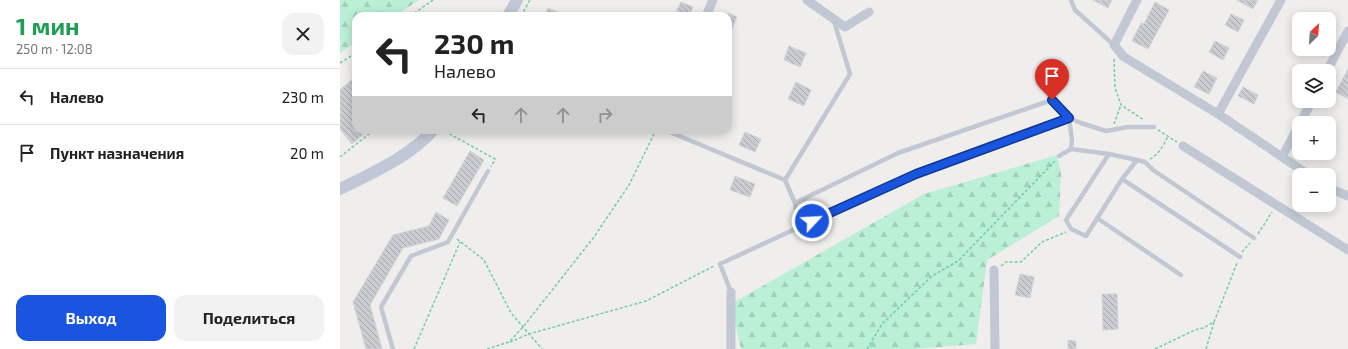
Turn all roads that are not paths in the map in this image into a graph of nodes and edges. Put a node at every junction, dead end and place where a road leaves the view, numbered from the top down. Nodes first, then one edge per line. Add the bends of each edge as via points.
1 (517, 0) edge
2 (713, 0) edge
3 (807, 0) edge
4 (1071, 0) edge
5 (1137, 0) edge
6 (1281, 0) edge
7 (510, 12) edge
8 (708, 12) edge
9 (869, 12) dead end
10 (833, 18) junction
11 (1348, 31) edge
12 (1114, 45) junction
13 (1331, 64) edge
14 (1218, 114) junction
15 (1069, 118) junction
16 (1154, 127) road end
17 (429, 134) edge
18 (675, 134) edge
19 (1292, 139) edge
20 (1183, 146) road end
21 (1071, 149) junction
22 (1110, 154) junction
23 (1059, 156) road end
24 (1282, 157) junction
25 (1137, 160) junction
26 (1298, 168) edge
27 (488, 171) road end
28 (1122, 179) junction
29 (785, 180) junction
30 (340, 189) edge
31 (1336, 191) edge
32 (1348, 196) edge
33 (795, 203) junction
34 (1098, 218) junction
35 (799, 227) junction
36 (1254, 238) road end
37 (1348, 250) edge
38 (1240, 257) road end
39 (994, 270) road end
40 (1181, 275) dead end
41 (731, 292) joint
42 (393, 349) edge
43 (731, 349) edge
44 (995, 349) edge

1 - 7 main road
2 - 8 street
3 - 10 street
4 - 12 lane via 1075,10
5 - 12 street
6 - 14 street
9 - 10 street via 845,27
10 - 29 lane via 850,74
11 - 13 street
12 - 14 street via 1124,58
14 - 24 street
15 - 16 lane via 1106,131 1128,127
15 - 21 lane
15 - 33 lane via 1052,100 898,153
15 - 35 lane via 916,174
17 - 30 main road via 379,170
18 - 29 lane
19 - 24 street
20 - 37 street
21 - 22 lane
21 - 23 lane
22 - 25 lane
22 - 34 lane via 1066,220 1071,229 1086,236
24 - 26 street
25 - 28 lane
25 - 36 lane via 1145,162
27 - 42 lane via 448,242 411,256 381,307
28 - 34 lane
28 - 38 lane
29 - 33 lane
31 - 32 street
33 - 35 lane
34 - 40 lane
35 - 41 lane via 720,264
39 - 44 street
41 - 43 street

